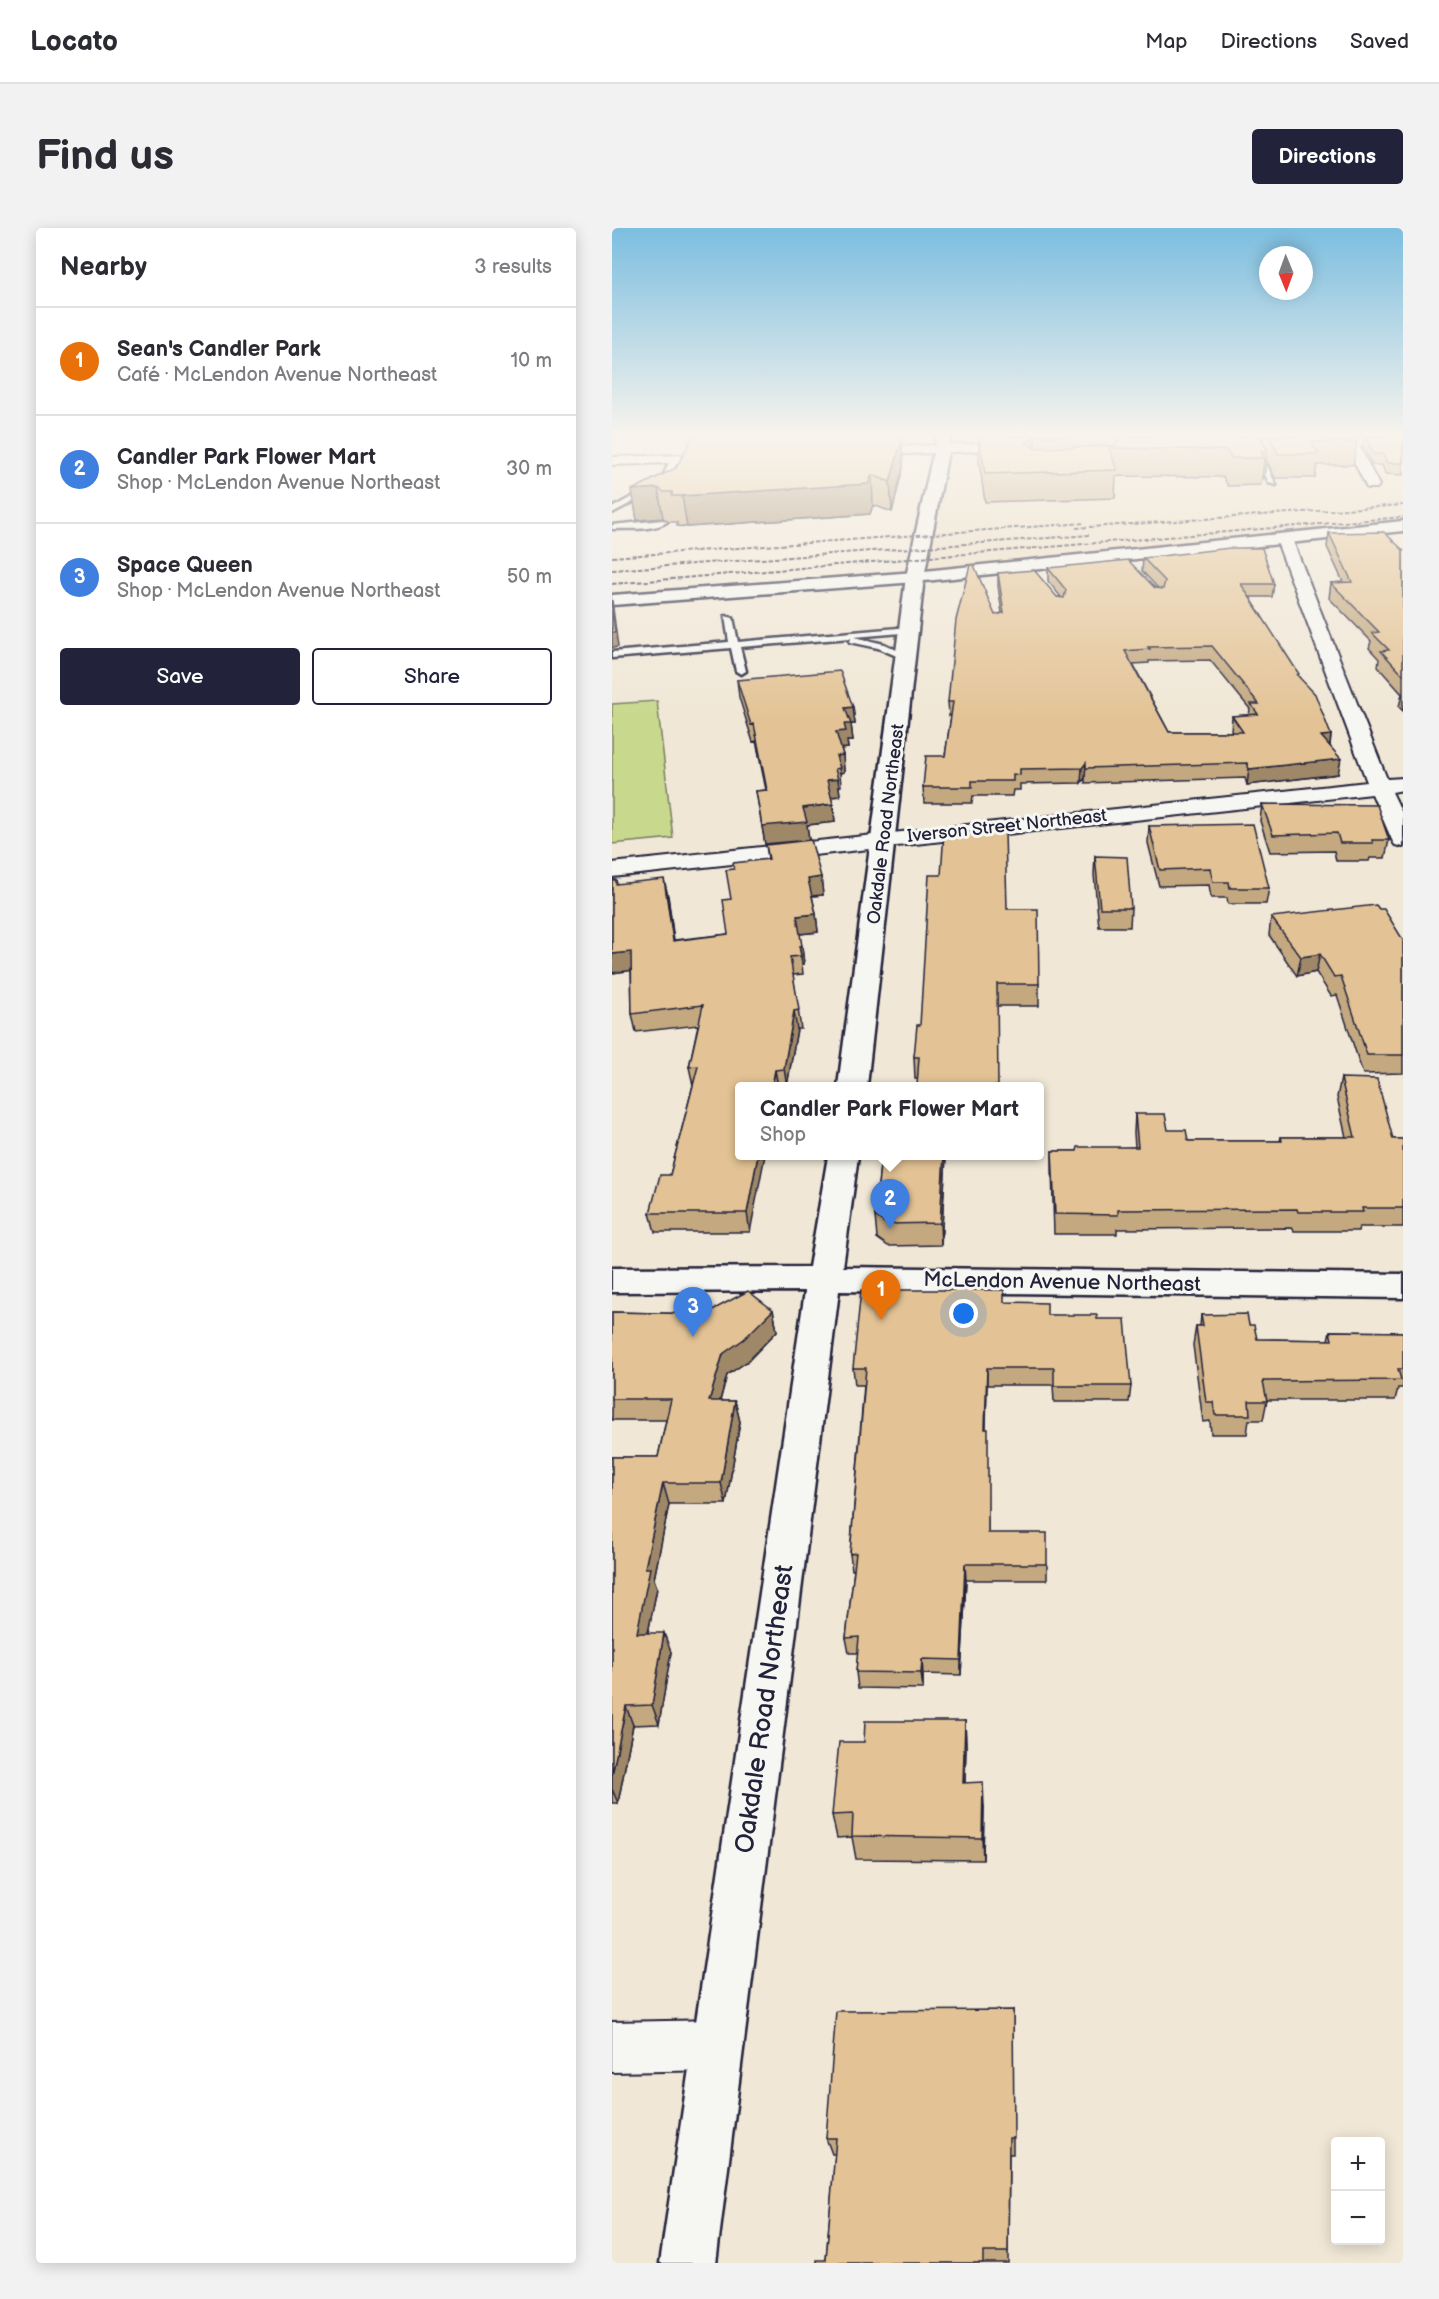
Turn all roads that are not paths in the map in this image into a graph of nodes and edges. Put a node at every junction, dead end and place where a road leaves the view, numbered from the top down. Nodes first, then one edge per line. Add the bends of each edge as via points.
1 (924, 531) edge
2 (1358, 531) edge
3 (1284, 539) junction
4 (916, 569) junction
5 (612, 600) edge
6 (728, 618) dead end
7 (910, 630) junction
8 (828, 637) junction
9 (733, 645) junction
10 (612, 655) edge
11 (906, 657) junction
12 (741, 671) dead end
13 (1403, 784) edge
14 (1379, 786) junction
15 (882, 840) junction
16 (1403, 840) edge
17 (612, 870) edge
18 (852, 1082) edge
19 (842, 1160) edge
20 (824, 1279) junction
21 (612, 1280) edge
22 (1403, 1286) edge
23 (719, 2045) junction
24 (612, 2047) edge
25 (688, 2263) edge

1 - 4 street, Oakdale Road Northeast
2 - 3 street
3 - 4 street via 1125,562 1030,569
3 - 14 street
4 - 5 street
4 - 7 street, Oakdale Road Northeast
6 - 9 lane
7 - 8 lane
7 - 11 street, Oakdale Road Northeast
8 - 9 lane
8 - 11 lane via 881,646
9 - 10 lane
9 - 12 lane
11 - 15 street, Oakdale Road Northeast
13 - 14 street, Iverson Street Northeast
14 - 15 street, Iverson Street Northeast
14 - 16 street
15 - 17 street, Iverson Street Northeast
15 - 18 street, Oakdale Road Northeast
19 - 20 street, Oakdale Road Northeast
20 - 21 street, McLendon Avenue Northeast
20 - 22 street, McLendon Avenue Northeast
20 - 23 street, Oakdale Road Northeast
23 - 24 street
23 - 25 street, Oakdale Road Northeast

